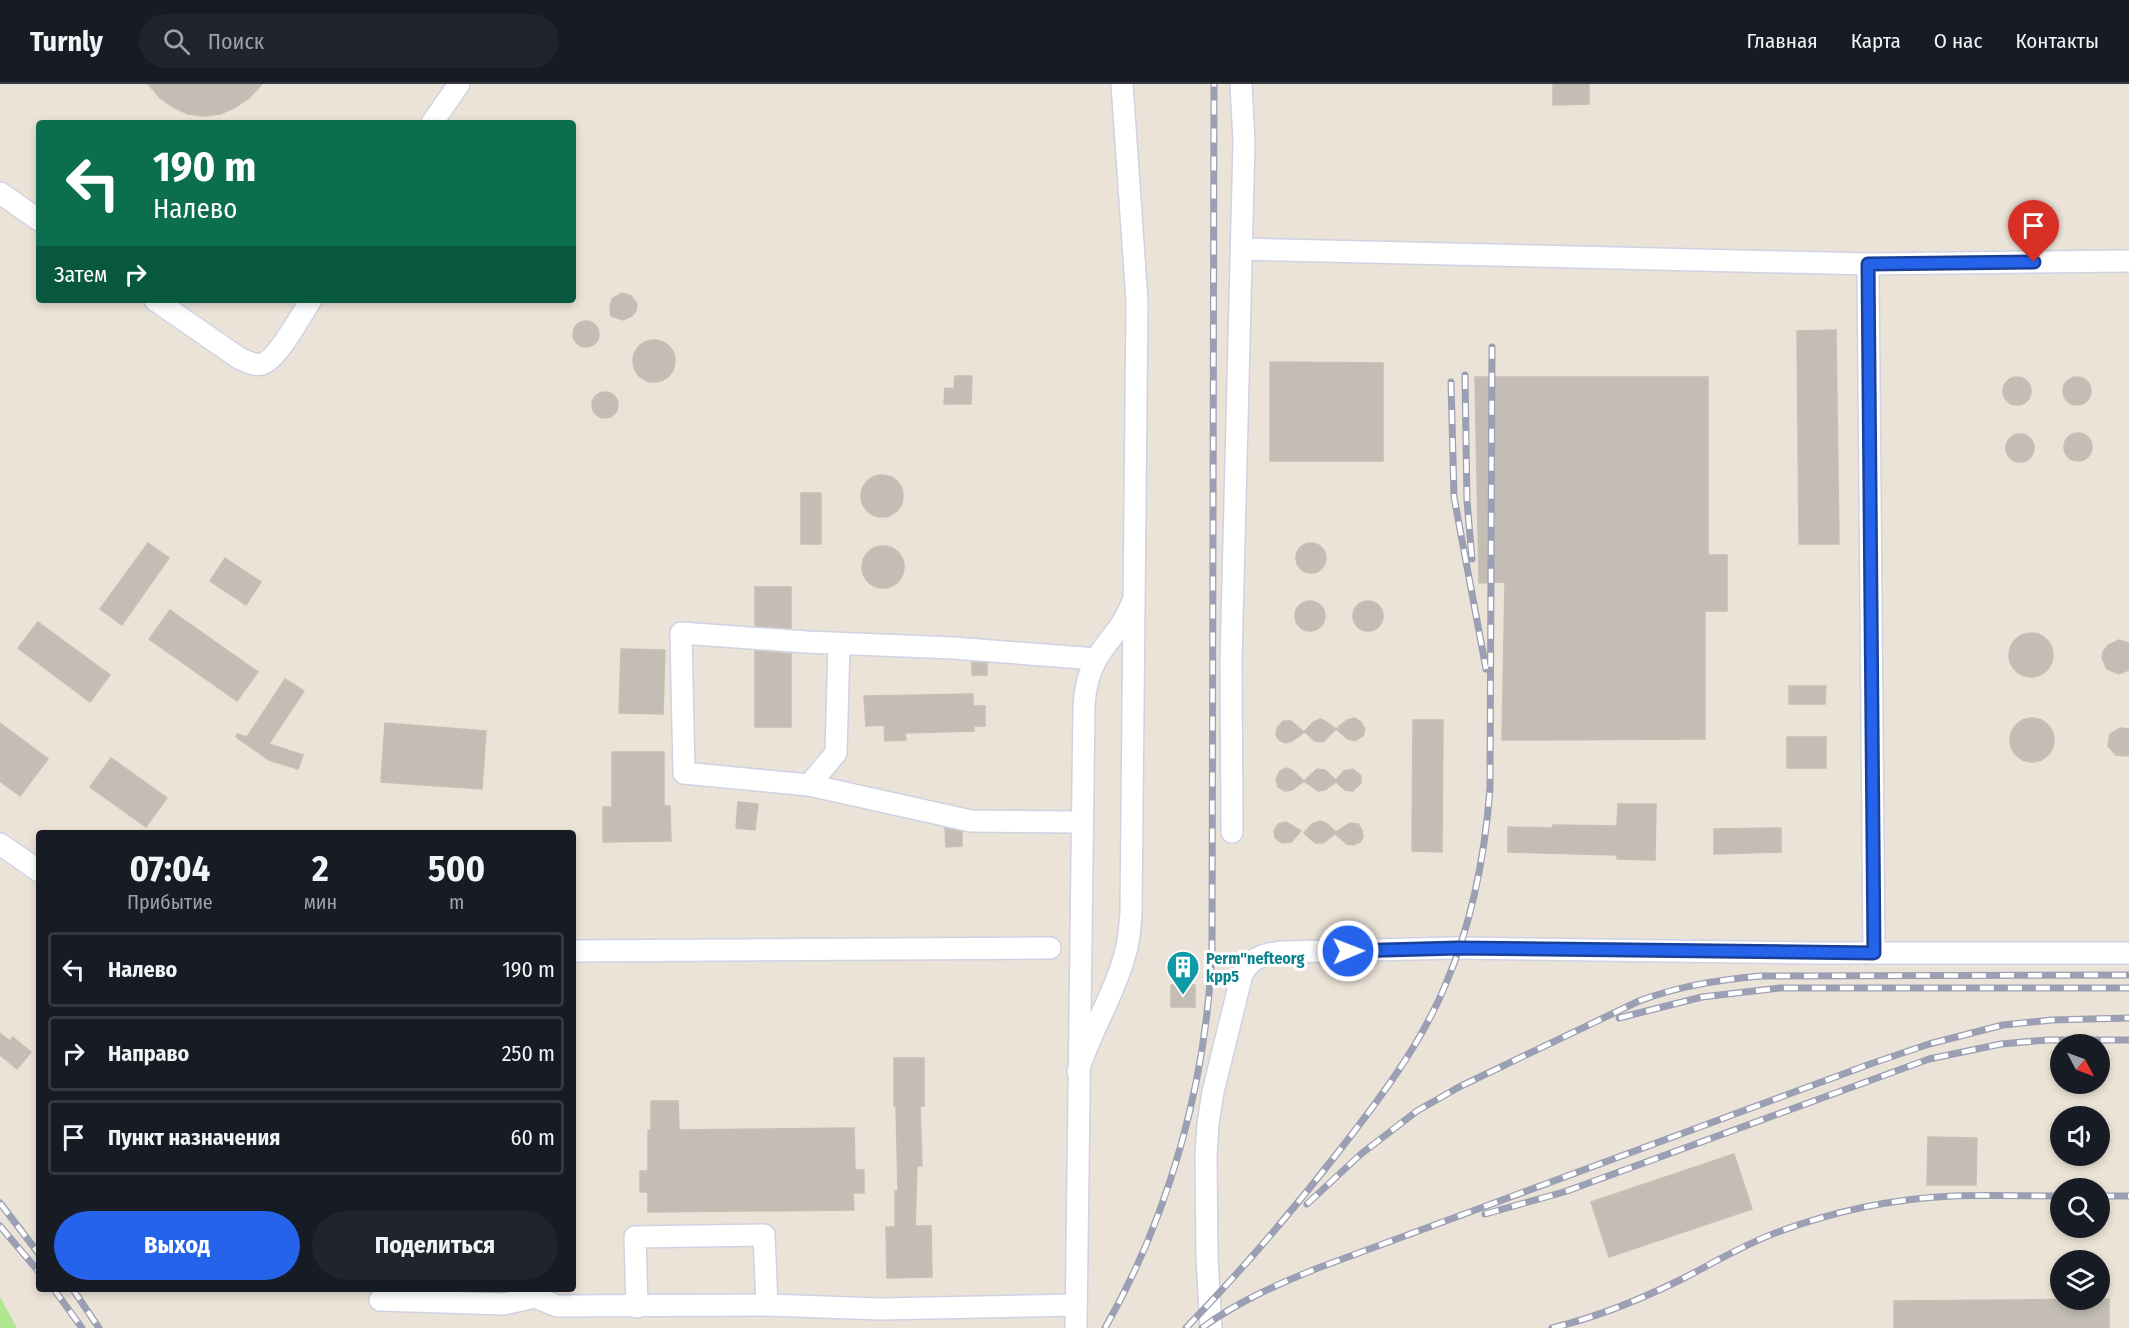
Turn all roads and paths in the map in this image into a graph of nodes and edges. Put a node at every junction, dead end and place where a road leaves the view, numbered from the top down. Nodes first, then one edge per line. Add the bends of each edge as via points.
1 (459, 84) edge
2 (1122, 84) edge
3 (1241, 84) edge
4 (434, 120) edge
5 (0, 193) edge
6 (36, 218) edge
7 (1242, 249) junction
8 (2129, 261) edge
9 (1868, 264) junction
10 (159, 303) edge
11 (309, 303) edge
12 (1134, 594) junction
13 (839, 644) junction
14 (1096, 659) junction
15 (809, 785) junction
16 (1082, 822) junction
17 (1232, 832) dead end
18 (0, 844) edge
19 (36, 869) edge
20 (1050, 948) dead end
21 (576, 951) edge
22 (1874, 953) junction
23 (2129, 953) edge
24 (1078, 1071) junction
25 (530, 1293) edge
26 (380, 1300) dead end
27 (767, 1305) junction
28 (1076, 1305) junction
29 (637, 1307) junction
30 (1076, 1328) edge
31 (1211, 1328) edge

1 - 4 street
2 - 12 street via 1137,301
3 - 7 street
5 - 6 street
7 - 9 street
7 - 17 street via 1231,661
8 - 9 street
9 - 22 street
10 - 11 street via 253,364 263,363 275,354
12 - 14 street via 1130,610
12 - 24 street via 1129,941 1118,978
13 - 14 street
13 - 15 street via 836,753
13 - 15 street via 681,633 684,773
14 - 16 street via 1089,673 1084,705
15 - 16 street via 971,821
16 - 24 street
18 - 19 street
20 - 21 street
22 - 23 street
22 - 31 street via 1458,948 1261,955 1242,974 1208,1124
24 - 28 street
25 - 26 street via 504,1304
25 - 29 street via 558,1306
27 - 28 street via 880,1309
27 - 29 street
27 - 29 street via 764,1235 636,1237
28 - 30 street

